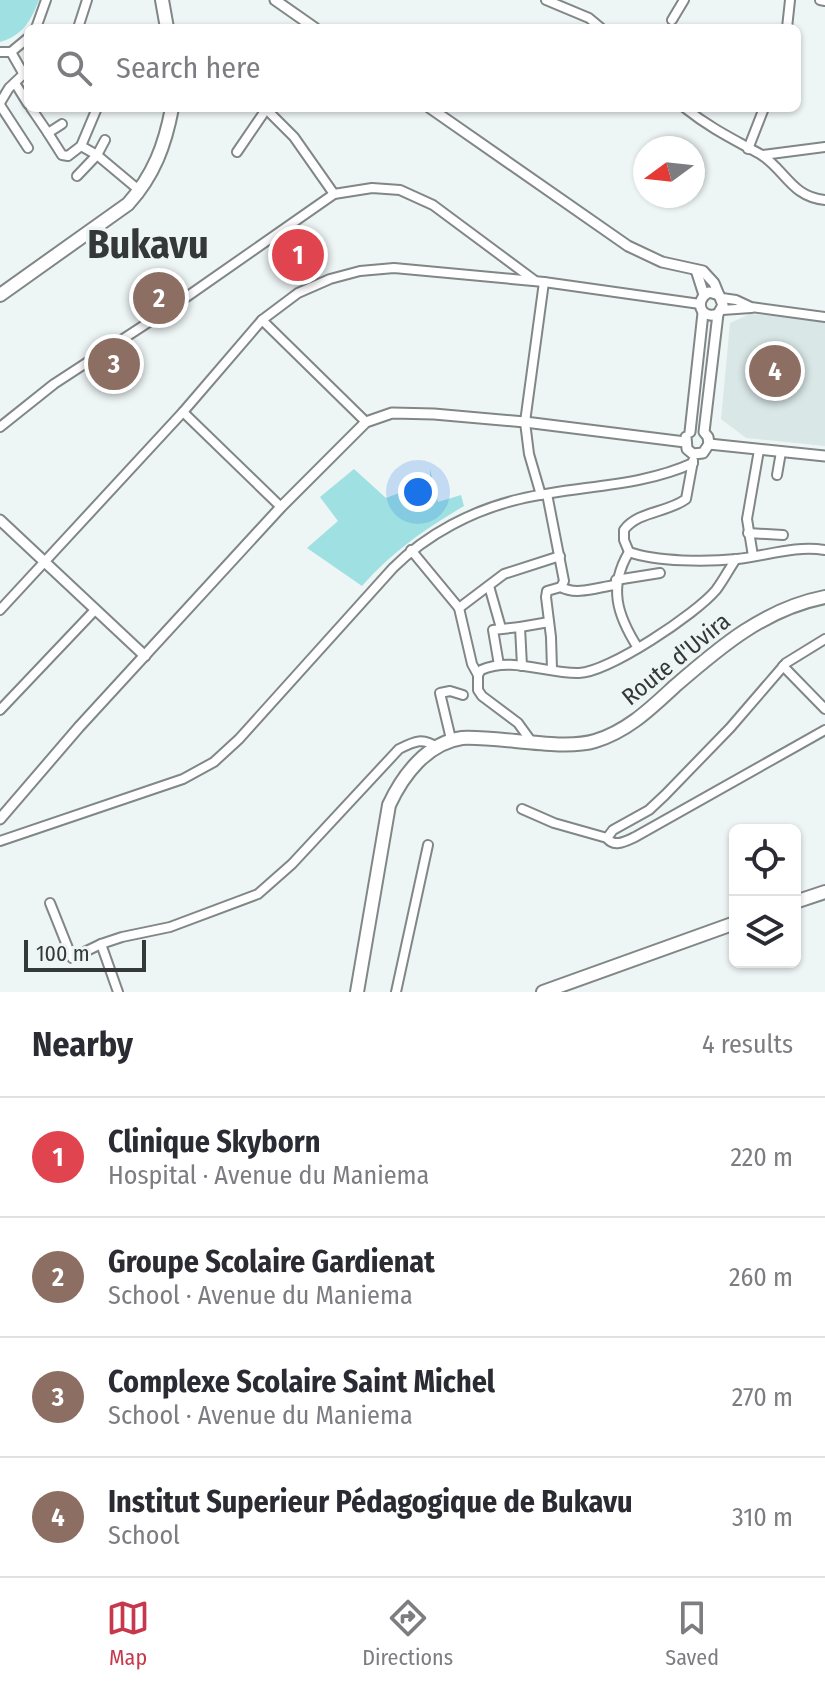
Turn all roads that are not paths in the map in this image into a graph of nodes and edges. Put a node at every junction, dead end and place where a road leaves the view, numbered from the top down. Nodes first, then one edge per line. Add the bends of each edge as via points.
1 (46, 0) edge
2 (87, 0) edge
3 (162, 0) edge
4 (275, 0) edge
5 (546, 0) edge
6 (684, 0) edge
7 (790, 0) edge
8 (672, 20) dead end
9 (37, 24) edge
10 (79, 24) edge
11 (166, 24) edge
12 (309, 24) edge
13 (596, 24) edge
14 (787, 24) edge
15 (24, 41) edge
16 (0, 52) edge
17 (11, 52) junction
18 (24, 69) edge
19 (24, 74) edge
20 (8, 86) edge
21 (24, 101) edge
22 (0, 104) edge
23 (34, 112) edge
24 (95, 112) edge
25 (171, 112) edge
26 (265, 112) edge
27 (270, 112) edge
28 (436, 112) edge
29 (691, 112) edge
30 (762, 112) edge
31 (62, 124) dead end
32 (48, 133) junction
33 (105, 140) dead end
34 (81, 146) junction
35 (825, 147) edge
36 (28, 148) dead end
37 (748, 149) junction
38 (237, 152) dead end
39 (97, 155) junction
40 (763, 155) junction
41 (77, 176) dead end
42 (140, 191) junction
43 (334, 194) junction
44 (825, 200) edge
45 (696, 270) junction
46 (539, 281) junction
47 (0, 295) edge
48 (720, 297) junction
49 (702, 304) junction
50 (751, 307) junction
51 (720, 312) junction
52 (825, 317) edge
53 (262, 320) junction
54 (183, 412) junction
55 (366, 422) junction
56 (525, 422) junction
57 (0, 427) edge
58 (704, 432) junction
59 (688, 437) junction
60 (709, 444) junction
61 (759, 450) junction
62 (781, 452) junction
63 (825, 456) edge
64 (693, 458) junction
65 (777, 475) dead end
66 (544, 494) junction
67 (281, 507) junction
68 (0, 520) edge
69 (748, 533) junction
70 (783, 535) dead end
71 (411, 550) junction
72 (825, 550) edge
73 (629, 552) junction
74 (560, 556) junction
75 (753, 556) junction
76 (736, 559) junction
77 (44, 561) junction
78 (660, 573) dead end
79 (616, 582) junction
80 (489, 586) junction
81 (561, 587) junction
82 (825, 597) edge
83 (459, 608) junction
84 (0, 610) edge
85 (95, 610) junction
86 (549, 622) junction
87 (520, 627) junction
88 (501, 628) junction
89 (825, 639) edge
90 (638, 648) junction
91 (145, 656) junction
92 (499, 665) junction
93 (522, 666) junction
94 (783, 666) junction
95 (552, 669) junction
96 (478, 675) junction
97 (463, 695) dead end
98 (825, 709) edge
99 (0, 710) edge
100 (825, 730) edge
101 (451, 739) junction
102 (531, 741) junction
103 (438, 748) junction
104 (522, 809) dead end
105 (0, 819) edge
106 (607, 838) junction
107 (0, 844) edge
108 (428, 845) dead end
109 (825, 892) edge
110 (801, 900) edge
111 (50, 903) dead end
112 (729, 925) edge
113 (101, 944) junction
114 (118, 992) edge
115 (357, 992) edge
116 (396, 992) edge
117 (543, 992) edge

1 - 9 street
2 - 10 street
3 - 11 main road
4 - 12 street
5 - 13 street
6 - 8 street
7 - 14 street
15 - 17 street
16 - 17 street
17 - 18 street
19 - 20 street
20 - 21 street
20 - 22 street
22 - 36 street
23 - 32 street
24 - 34 street
25 - 42 main road via 160,156
26 - 38 street
27 - 43 street
28 - 45 street via 628,246
29 - 37 street
30 - 37 street
31 - 32 street
32 - 34 street via 64,157
33 - 39 street
34 - 39 street
35 - 40 street
37 - 40 street
39 - 41 street
39 - 42 street
40 - 44 street via 807,196
42 - 47 main road
43 - 46 street via 400,190 433,205
43 - 57 street via 54,384
45 - 48 street via 709,276
45 - 49 street
46 - 49 street
46 - 53 street via 394,268 360,271 298,293
46 - 56 street
48 - 49 street via 709,292
48 - 50 street
48 - 51 street
49 - 51 street via 708,316
49 - 59 street
50 - 51 street
50 - 52 street
51 - 58 street
53 - 54 street
53 - 55 street
54 - 67 street
54 - 77 street
55 - 56 street via 392,413
55 - 67 street
56 - 59 street
56 - 66 street via 529,454
58 - 59 street
58 - 60 street
59 - 64 street
60 - 61 street
60 - 64 street
61 - 62 street
61 - 69 street
62 - 63 street
62 - 65 street
64 - 66 street via 666,474
64 - 73 street via 686,499 635,519 624,530
66 - 71 street via 462,520
66 - 74 street
67 - 91 street
68 - 77 street
69 - 70 street
69 - 75 street
71 - 83 street
71 - 107 street via 214,762 169,785
72 - 75 street via 808,547
73 - 76 street
73 - 79 street
74 - 80 street via 510,571
74 - 81 street
75 - 76 street
76 - 90 street via 708,598
77 - 84 street
77 - 85 street
78 - 79 street
79 - 81 street via 576,591
79 - 90 street via 617,602
80 - 83 street
80 - 88 street
81 - 86 street via 547,591
82 - 102 main road, Route d'Uvira via 786,608 732,637 619,731 583,744
83 - 96 street
85 - 91 street
85 - 99 street
86 - 87 street
86 - 95 street
87 - 88 street
87 - 93 street
88 - 92 street via 493,630
89 - 94 street
90 - 95 street via 593,671
91 - 105 street
92 - 93 street
92 - 96 street
93 - 95 street
94 - 98 street
94 - 106 street via 665,795
96 - 102 street via 482,696 518,723
97 - 101 street via 440,693
100 - 106 street via 635,837 621,843
101 - 102 main road, Route d'Uvira
101 - 103 main road
103 - 113 street via 427,740 399,749 258,894 170,927
103 - 115 main road via 415,763 389,805
104 - 106 street
108 - 116 street
109 - 110 main road
111 - 113 street via 72,958
112 - 117 main road
113 - 114 street

